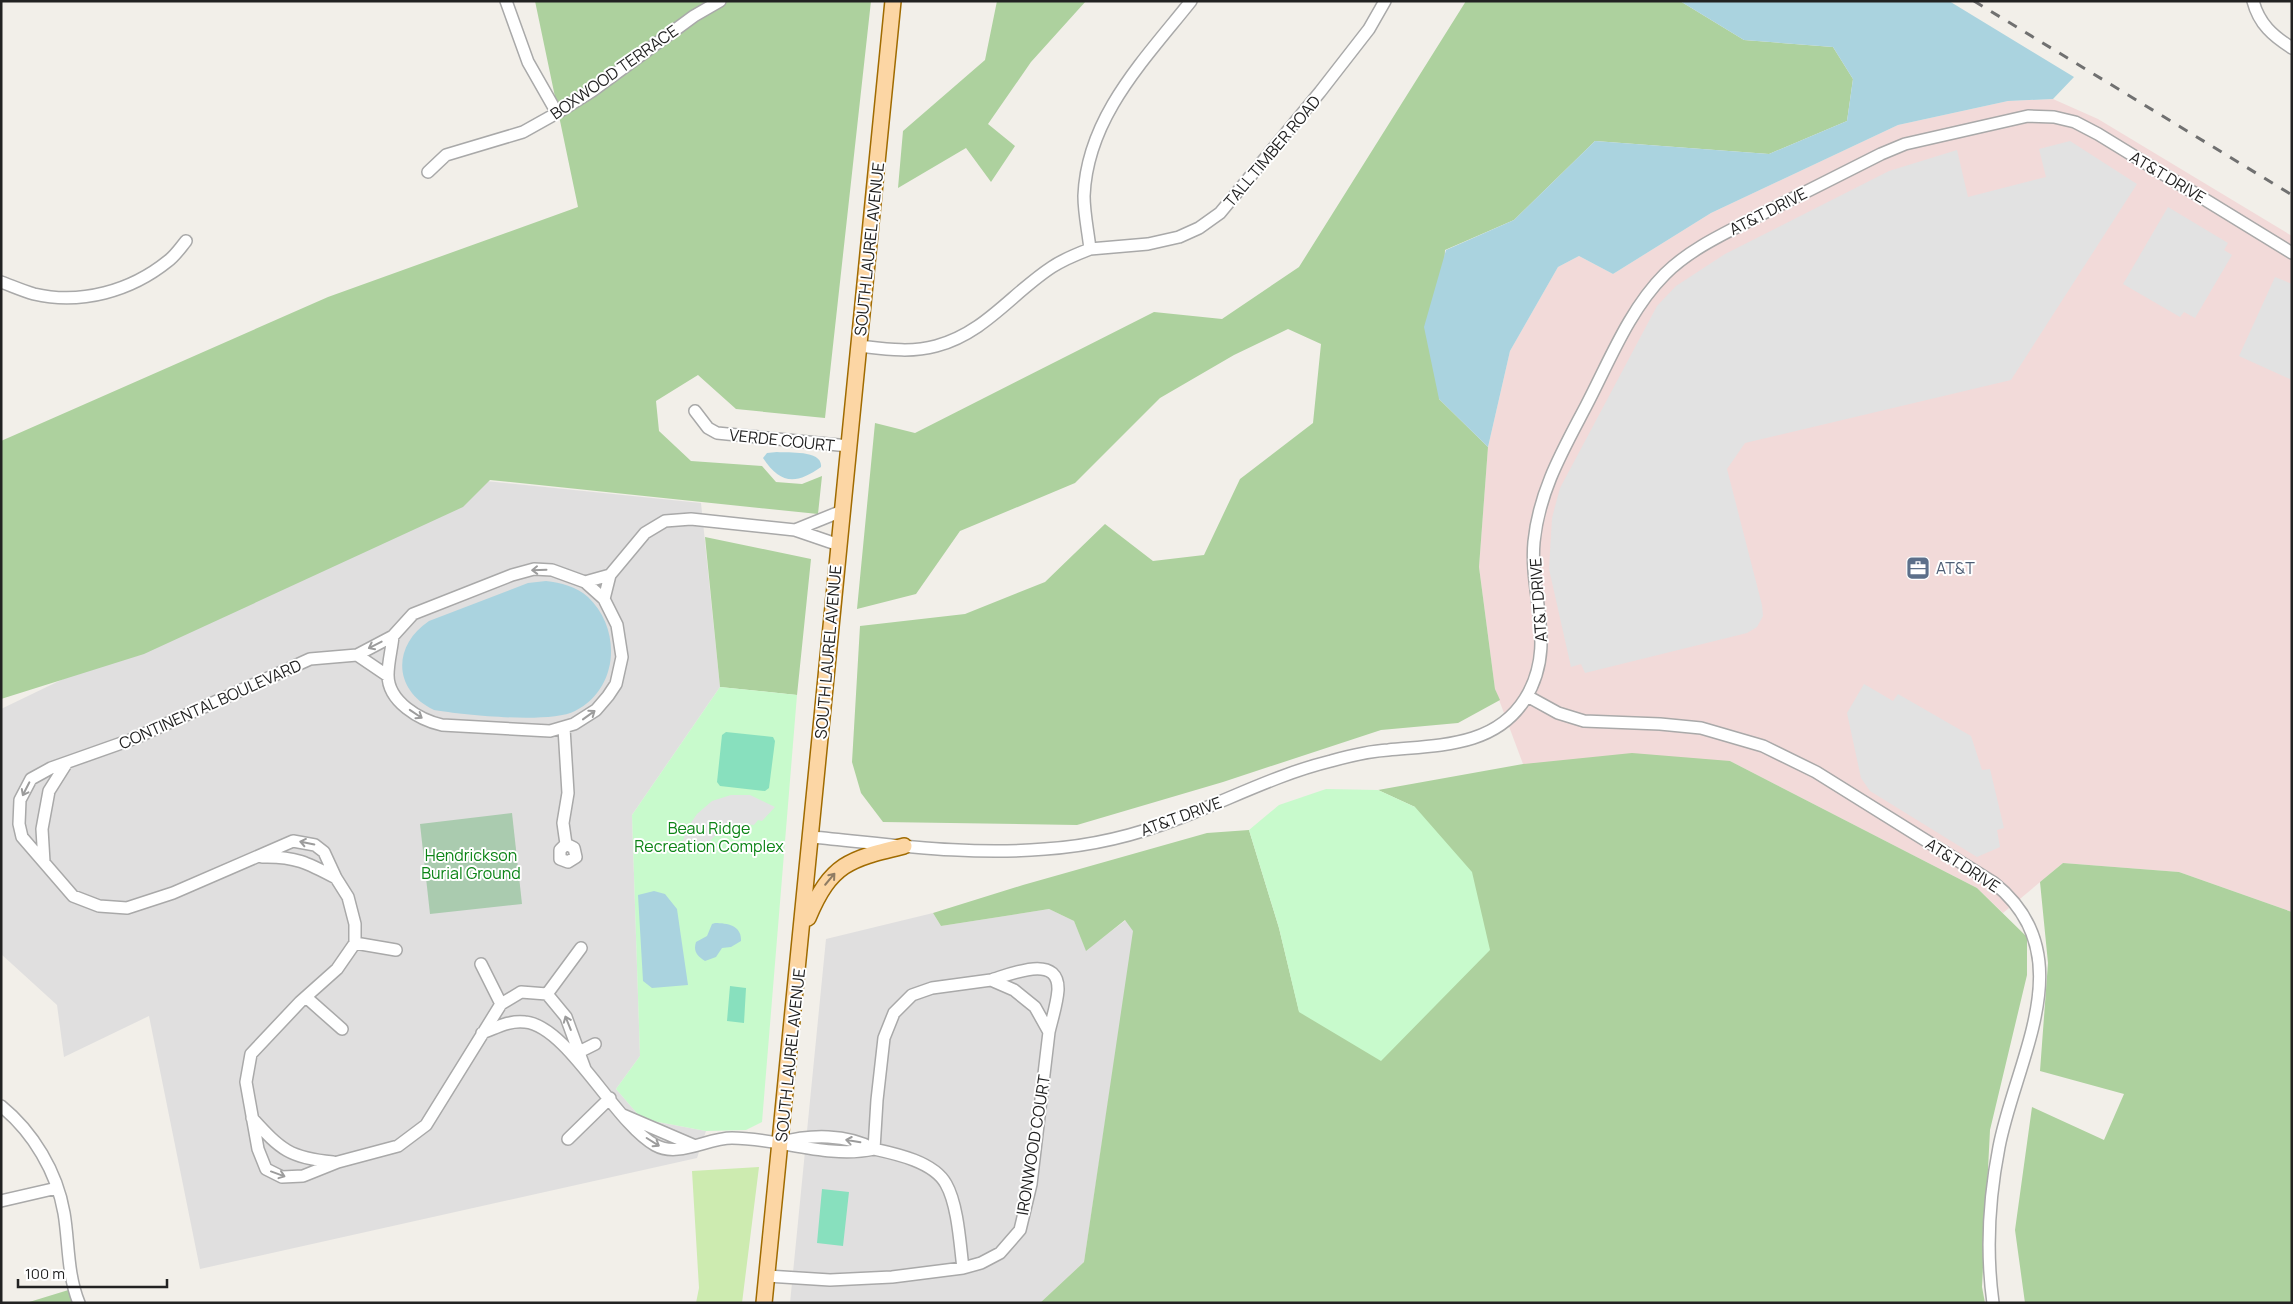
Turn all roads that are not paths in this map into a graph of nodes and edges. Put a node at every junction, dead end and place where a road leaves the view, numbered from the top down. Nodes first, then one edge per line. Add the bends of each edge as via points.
1 (506, 1) edge
2 (894, 1) edge
3 (1191, 1) edge
4 (1385, 1) edge
5 (2253, 1) edge
6 (721, 2) edge
7 (2292, 48) edge
8 (557, 114) junction
9 (428, 172) dead end
10 (186, 241) dead end
11 (1090, 249) junction
12 (2292, 253) edge
13 (1, 282) edge
14 (859, 346) junction
15 (695, 411) dead end
16 (849, 446) junction
17 (842, 511) junction
18 (795, 530) junction
19 (839, 545) junction
20 (610, 574) junction
21 (586, 582) junction
22 (604, 599) junction
23 (393, 636) junction
24 (357, 655) junction
25 (388, 676) junction
26 (1527, 696) junction
27 (564, 728) junction
28 (66, 764) junction
29 (812, 837) junction
30 (566, 844) dead end
31 (904, 846) junction
32 (254, 857) junction
33 (44, 862) junction
34 (336, 878) junction
35 (802, 938) junction
36 (355, 943) junction
37 (581, 948) dead end
38 (396, 950) dead end
39 (481, 964) dead end
40 (991, 980) junction
41 (547, 994) junction
42 (307, 998) junction
43 (501, 1004) junction
44 (342, 1030) dead end
45 (1049, 1032) junction
46 (482, 1033) junction
47 (595, 1044) dead end
48 (579, 1052) junction
49 (585, 1069) junction
50 (610, 1098) junction
51 (1, 1106) edge
52 (252, 1118) junction
53 (568, 1139) dead end
54 (780, 1143) junction
55 (874, 1149) junction
56 (338, 1162) junction
57 (57, 1188) junction
58 (1, 1201) edge
59 (963, 1268) junction
60 (767, 1276) junction
61 (79, 1303) edge
62 (764, 1303) edge
63 (1993, 1303) edge

1 - 8 street via 528,62
2 - 14 main road, SOUTH LAUREL AVENUE
3 - 11 street via 1122,89 1093,147 1085,181
4 - 11 street, TALL TIMBER ROAD via 1369,29 1326,85 1220,213 1179,237 1148,244
5 - 7 street via 2266,28
6 - 8 street, BOXWOOD TERRACE via 694,16
8 - 9 street, BOXWOOD TERRACE via 523,132 446,155
10 - 13 street via 170,261 132,284 103,294 70,298 34,294
11 - 14 street, TALL TIMBER ROAD via 1052,267 987,322 957,339 915,350
12 - 26 street, AT&T DRIVE via 2075,122 2028,116 1905,144 1711,240 1664,275 1633,316 1548,481 1538,519 1534,558 1542,644 1538,672
14 - 16 main road, SOUTH LAUREL AVENUE
15 - 16 street, VERDE COURT via 708,428 717,433
16 - 17 main road, SOUTH LAUREL AVENUE
17 - 18 street
17 - 19 main road, SOUTH LAUREL AVENUE
18 - 19 street
18 - 20 street via 691,520 665,521 645,533
19 - 29 main road, SOUTH LAUREL AVENUE
20 - 21 street
20 - 22 street
21 - 22 street, CONTINENTAL BOULEVARD
21 -> 23 street, CONTINENTAL BOULEVARD via 552,570 534,569 512,575 413,614
27 -> 22 street, CONTINENTAL BOULEVARD via 596,710 608,696 620,672 622,643 618,625
23 -> 24 street, CONTINENTAL BOULEVARD
23 - 25 street
24 - 25 street, CONTINENTAL BOULEVARD
24 - 28 street, CONTINENTAL BOULEVARD via 310,659 133,739
25 -> 27 street, CONTINENTAL BOULEVARD via 401,702 411,712 431,722 534,731
26 - 31 street, AT&T DRIVE via 1504,723 1471,740 1382,750 1314,765 1179,819 1124,836 1086,845 1012,851
26 - 63 street, AT&T DRIVE via 1558,713 1584,721 1701,728 1770,749 1816,772 1994,883 2023,911 2038,949 2039,996 1998,1149 1990,1220
27 - 30 street via 568,793 563,823
28 - 33 street via 49,791 42,829
28 -> 33 street, CONTINENTAL BOULEVARD via 31,779 20,800 22,837
29 - 31 street, AT&T DRIVE
29 - 35 main road, SOUTH LAUREL AVENUE
35 -> 31 main road via 814,903 832,876 845,864
32 - 33 street, CONTINENTAL BOULEVARD via 173,893 127,908 99,906 73,896
32 - 34 street, CONTINENTAL BOULEVARD via 280,856 303,861
34 -> 32 street, CONTINENTAL BOULEVARD via 324,852 308,843 293,841
34 - 36 street, CONTINENTAL BOULEVARD via 348,897 355,924
35 - 54 main road, SOUTH LAUREL AVENUE
36 - 38 street
36 - 42 street via 337,969
37 - 41 street
39 - 43 street
40 - 45 street via 1014,990 1035,1007
40 - 45 street, IRONWOOD COURT via 1032,968 1053,973 1058,992
40 - 55 street, IRONWOOD COURT via 918,992 894,1013 884,1038
41 - 43 street via 521,992
48 -> 41 street via 566,1016
42 - 44 street
42 - 52 street via 251,1054 246,1082
43 - 46 street
45 - 59 street, IRONWOOD COURT via 1031,1184 1020,1230 1000,1253
46 - 49 street via 510,1022 526,1022 557,1040
46 - 56 street via 426,1124 398,1146
47 - 48 street
48 - 49 street
49 - 50 street
50 - 53 street
50 - 54 street via 631,1127 667,1150 729,1138
51 - 57 street via 35,1143
52 - 56 street via 285,1150 308,1160
52 -> 56 street via 266,1168 282,1177 303,1176
54 - 55 street via 798,1148 832,1144 860,1152
54 - 60 main road, SOUTH LAUREL AVENUE
55 - 59 street via 905,1156 930,1168 946,1184 956,1214
57 - 58 street
57 - 61 street
59 - 60 street, IRONWOOD COURT via 892,1277 830,1280
60 - 62 main road, SOUTH LAUREL AVENUE

